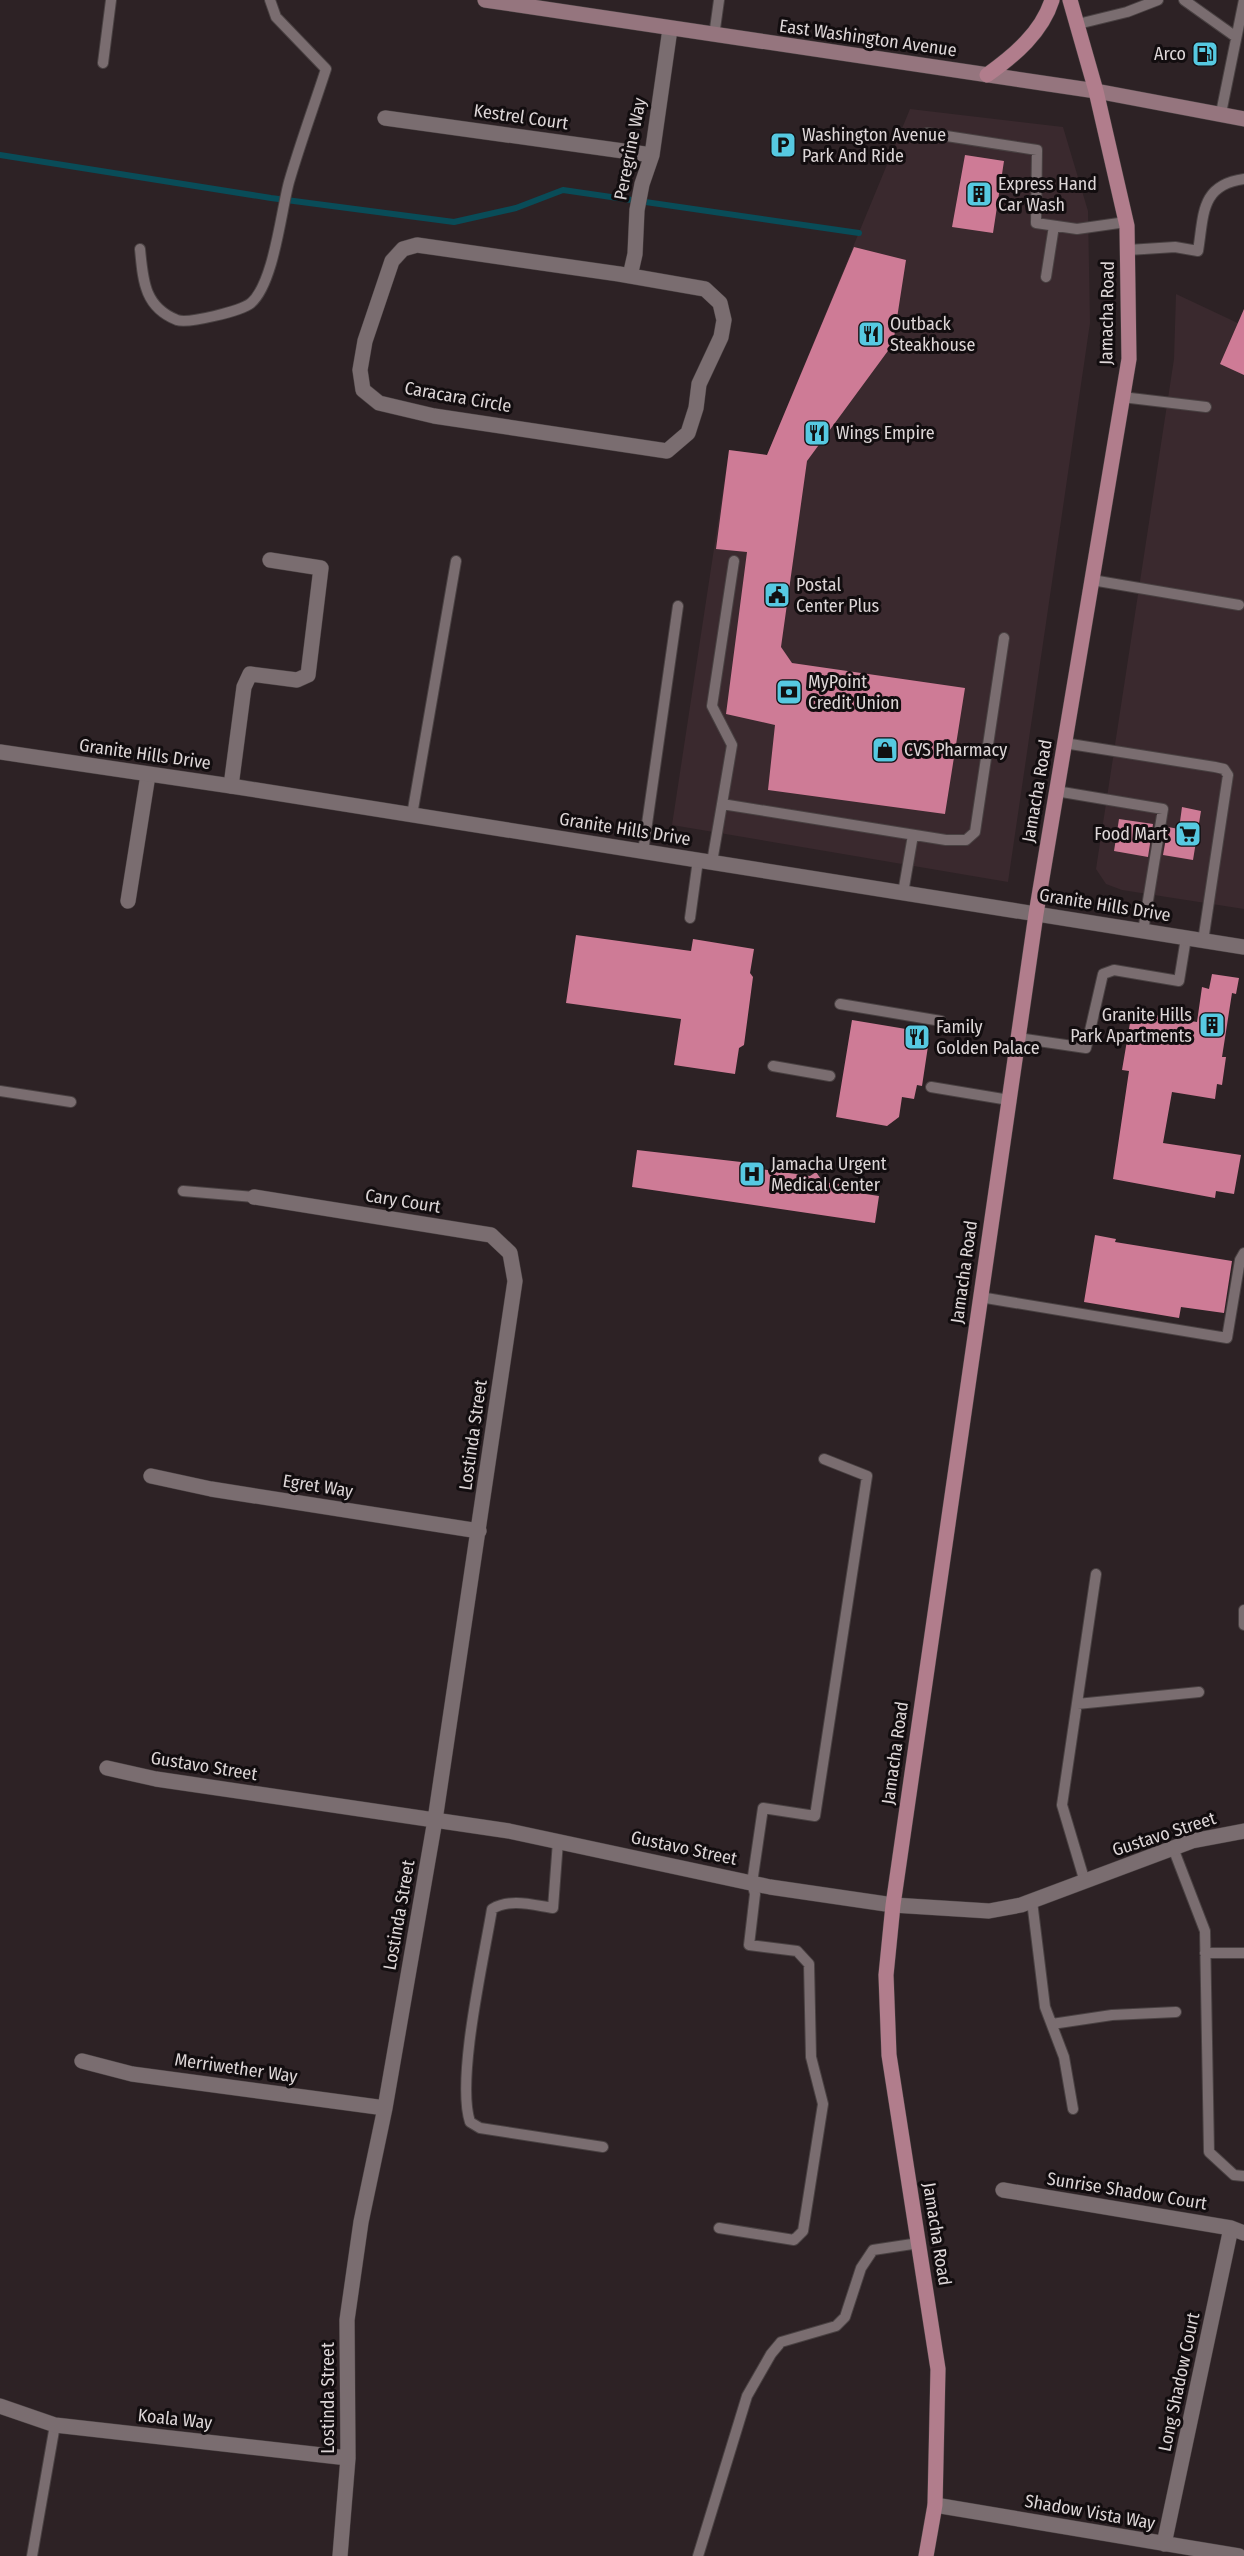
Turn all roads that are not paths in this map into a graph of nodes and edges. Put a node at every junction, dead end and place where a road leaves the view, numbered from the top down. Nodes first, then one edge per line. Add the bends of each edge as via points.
1 (111, 0) edge
2 (270, 0) edge
3 (485, 0) edge
4 (719, 0) edge
5 (1052, 0) edge
6 (1070, 0) edge
7 (1158, 0) edge
8 (1184, 0) edge
9 (1244, 0) edge
10 (553, 5) edge
11 (1078, 24) junction
12 (670, 29) junction
13 (714, 36) junction
14 (1236, 37) junction
15 (103, 63) dead end
16 (987, 75) junction
17 (1096, 91) junction
18 (1221, 113) junction
19 (385, 118) dead end
20 (1244, 119) edge
21 (927, 133) dead end
22 (652, 155) junction
23 (1244, 179) edge
24 (1126, 222) junction
25 (1054, 226) junction
26 (140, 249) dead end
27 (1128, 250) junction
28 (630, 276) junction
29 (1046, 277) dead end
30 (1122, 397) junction
31 (1206, 407) dead end
32 (270, 560) dead end
33 (456, 561) dead end
34 (734, 561) dead end
35 (1092, 580) junction
36 (1239, 605) dead end
37 (678, 606) dead end
38 (1004, 638) dead end
39 (1064, 743) junction
40 (0, 752) edge
41 (148, 775) junction
42 (231, 786) junction
43 (1056, 791) junction
44 (722, 804) junction
45 (412, 814) junction
46 (913, 835) junction
47 (643, 852) junction
48 (705, 861) junction
49 (903, 893) junction
50 (128, 902) dead end
51 (1036, 914) junction
52 (690, 918) dead end
53 (1143, 931) junction
54 (1186, 938) junction
55 (1203, 940) junction
56 (1244, 947) edge
57 (840, 1004) dead end
58 (941, 1021) dead end
59 (1018, 1038) junction
60 (773, 1066) dead end
61 (830, 1076) dead end
62 (931, 1087) dead end
63 (0, 1091) edge
64 (1009, 1100) junction
65 (71, 1102) dead end
66 (183, 1191) dead end
67 (254, 1197) joint
68 (1244, 1252) edge
69 (514, 1281) joint
70 (980, 1297) junction
71 (824, 1459) dead end
72 (151, 1476) dead end
73 (479, 1531) junction
74 (1096, 1574) dead end
75 (1244, 1610) edge
76 (1244, 1625) edge
77 (1199, 1692) dead end
78 (1077, 1704) junction
79 (107, 1768) dead end
80 (435, 1820) junction
81 (1244, 1832) edge
82 (558, 1841) junction
83 (1173, 1848) junction
84 (1085, 1881) junction
85 (752, 1883) junction
86 (1032, 1901) junction
87 (893, 1905) junction
88 (1205, 1953) junction
89 (1244, 1953) edge
90 (1176, 2012) dead end
91 (1052, 2024) junction
92 (82, 2061) dead end
93 (385, 2108) junction
94 (1073, 2109) dead end
95 (603, 2147) dead end
96 (1244, 2176) edge
97 (1003, 2190) dead end
98 (719, 2228) dead end
99 (1238, 2231) edge
100 (918, 2243) junction
101 (0, 2406) edge
102 (55, 2425) junction
103 (348, 2458) junction
104 (935, 2505) junction
105 (1164, 2544) junction
106 (32, 2556) edge
107 (340, 2556) edge
108 (698, 2556) edge
109 (926, 2556) edge
110 (1239, 2556) edge

1 - 15 lane
2 - 26 lane via 276,17 326,69 289,183 264,283 251,302 235,311 180,321 163,314 143,287
3 - 10 main road, East Washington Avenue
4 - 13 lane
5 - 16 main road via 1046,21 1014,55
6 - 11 main road, Jamacha Road
7 - 11 lane
8 - 14 lane
9 - 14 lane
10 - 12 main road, East Washington Avenue
11 - 17 main road, Jamacha Road
12 - 13 main road, East Washington Avenue
12 - 22 street, Peregrine Way
13 - 16 main road, East Washington Avenue
14 - 18 lane
16 - 17 main road, East Washington Avenue
17 - 18 main road, East Washington Avenue
17 - 24 main road, Jamacha Road
18 - 20 main road, East Washington Avenue
19 - 22 street, Kestrel Court
21 - 25 lane via 1037,150 1036,224
22 - 28 street, Peregrine Way via 642,184
23 - 27 lane via 1222,184 1207,200 1198,251 1175,247
24 - 25 lane via 1077,229
24 - 27 main road, Jamacha Road
25 - 29 lane
27 - 30 main road, Jamacha Road via 1129,359
28 - 28 street, Caracara Circle via 417,245 403,249 392,261 365,341 360,370 363,390 379,403 434,416 667,451 688,433 699,384 721,337 724,320 720,303 705,289
30 - 31 lane
30 - 35 main road, Jamacha Road
32 - 42 street via 321,568 308,675 297,680 250,674 244,687
33 - 45 lane
34 - 44 lane via 712,706 732,745
35 - 36 lane
35 - 39 main road, Jamacha Road
37 - 47 lane
38 - 46 lane via 975,832 962,842
39 - 43 main road, Jamacha Road
39 - 55 lane via 1215,767 1228,775
40 - 41 street, Granite Hills Drive
41 - 42 street, Granite Hills Drive
41 - 50 street
42 - 45 street, Granite Hills Drive
43 - 51 main road, Jamacha Road
43 - 53 lane via 1163,809
44 - 46 lane
44 - 48 lane
45 - 47 street, Granite Hills Drive
46 - 49 lane
47 - 48 street, Granite Hills Drive
48 - 49 street, Granite Hills Drive
48 - 52 lane
49 - 51 street, Granite Hills Drive
51 - 53 street, Granite Hills Drive
51 - 59 main road, Jamacha Road
53 - 54 street, Granite Hills Drive
54 - 55 street, Granite Hills Drive
54 - 59 lane via 1179,981 1114,970 1102,974 1086,1048
55 - 56 street, Granite Hills Drive
57 - 58 lane
59 - 64 main road, Jamacha Road
60 - 61 lane
62 - 64 lane
63 - 65 lane
64 - 70 main road, Jamacha Road
66 - 67 lane
67 - 69 street, Cary Court via 491,1235 510,1252
68 - 70 lane via 1227,1338
69 - 73 street, Lostinda Street
70 - 87 main road, Jamacha Road
71 - 85 lane via 867,1476 815,1816 763,1808
72 - 73 street, Egret Way
73 - 80 street, Lostinda Street
74 - 78 lane
75 - 76 lane
77 - 78 lane
78 - 84 lane via 1062,1805
79 - 80 street, Gustavo Street via 156,1779
80 - 82 street, Gustavo Street
80 - 93 street, Lostinda Street
81 - 83 street, Gustavo Street
82 - 85 street, Gustavo Street
82 - 95 lane via 553,1908 510,1902 492,1909 467,2075 466,2110 470,2122 480,2128
83 - 84 street, Gustavo Street
83 - 88 lane via 1205,1930
84 - 86 street, Gustavo Street
85 - 87 street, Gustavo Street
85 - 98 lane via 755,1894 749,1945 797,1951 809,1964 811,2057 823,2104 803,2231 794,2240
86 - 87 street, Gustavo Street via 989,1911
86 - 91 lane via 1045,2007
87 - 100 main road, Jamacha Road via 886,1975 889,2055
88 - 89 lane
88 - 96 lane via 1209,2152 1234,2175
90 - 91 lane
91 - 94 lane via 1064,2057
92 - 93 street, Merriwether Way via 132,2074
93 - 103 street, Lostinda Street via 361,2222 347,2320
97 - 99 street, Sunrise Shadow Court
99 - 105 street, Long Shadow Court
100 - 104 main road, Jamacha Road via 938,2369
100 - 108 lane via 873,2250 861,2268 845,2317 836,2326 781,2342 771,2355 747,2396
101 - 102 street, Koala Way
102 - 103 street, Koala Way
102 - 106 lane
103 - 107 street, Lostinda Street
104 - 105 street, Shadow Vista Way
104 - 109 main road, Jamacha Road
105 - 110 street, Shadow Vista Way

